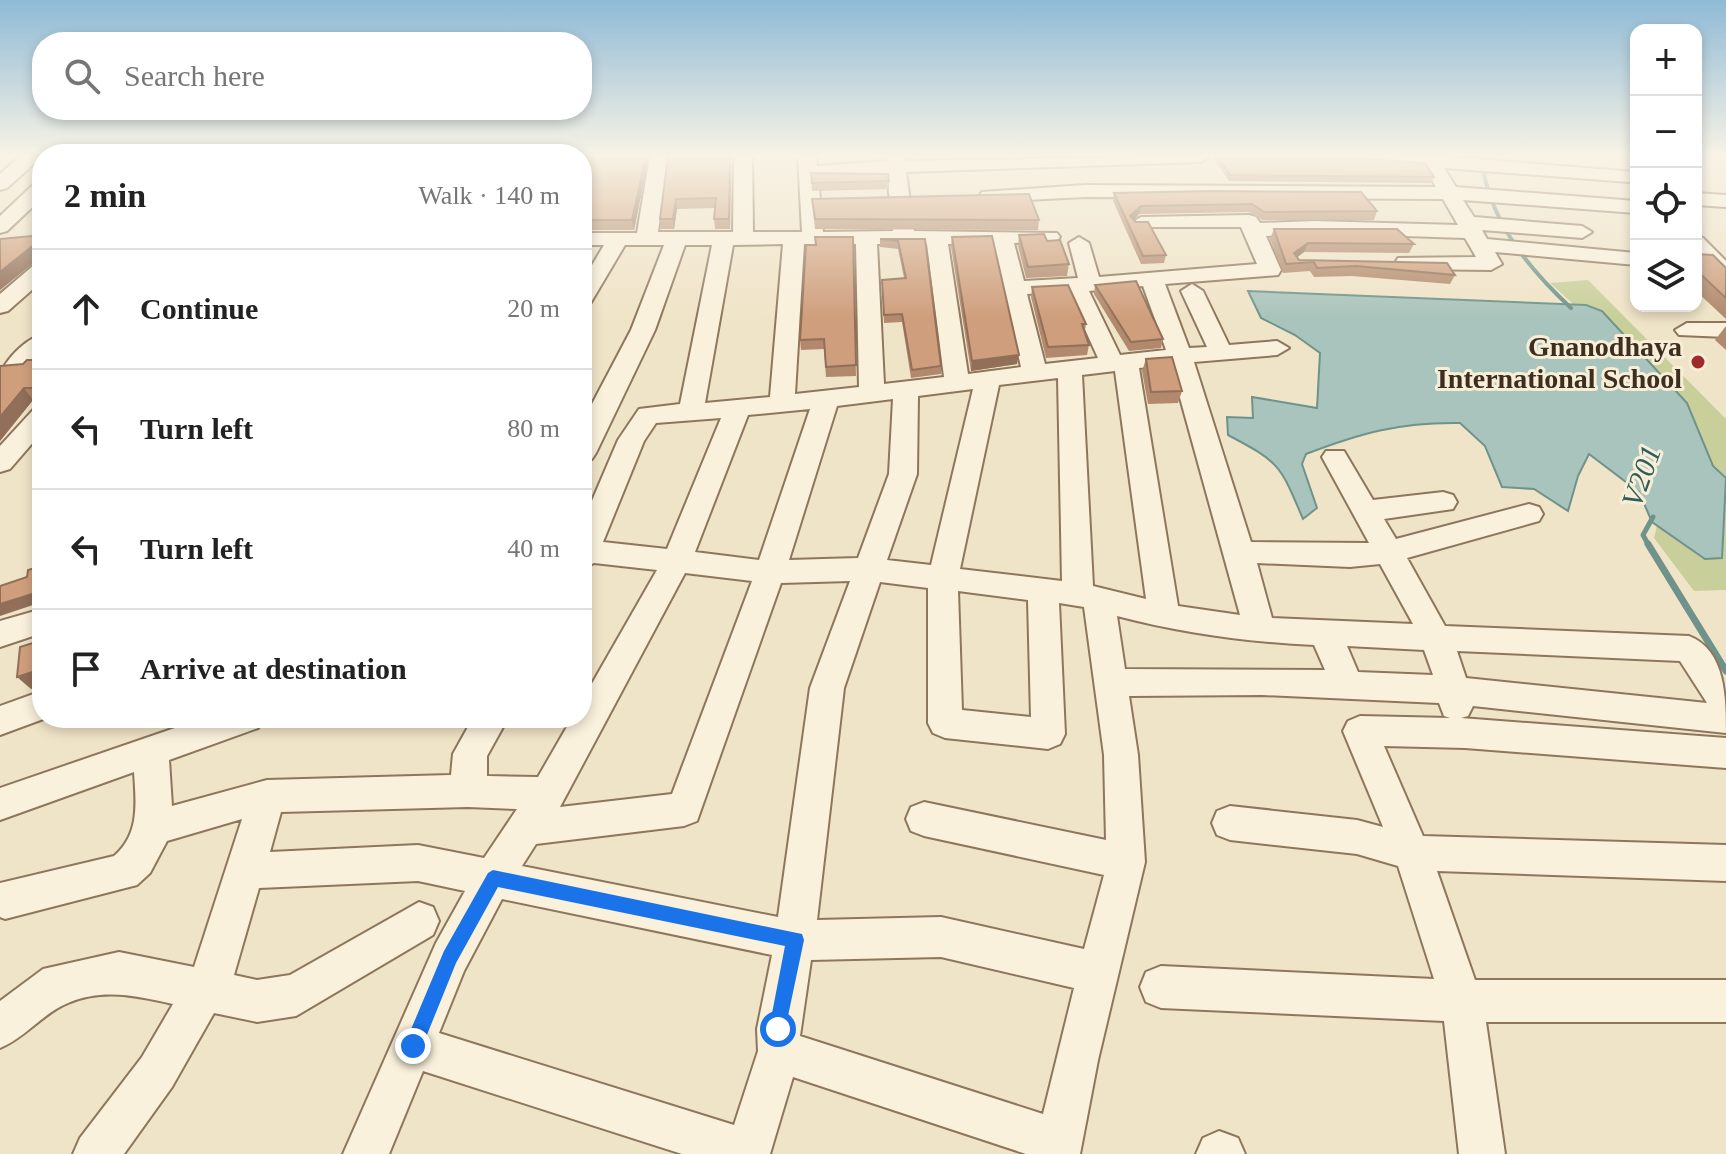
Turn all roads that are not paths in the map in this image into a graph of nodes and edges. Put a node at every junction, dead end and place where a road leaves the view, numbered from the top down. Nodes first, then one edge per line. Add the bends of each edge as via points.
1 (18, 210) edge
2 (651, 210) edge
3 (737, 210) edge
4 (814, 210) edge
5 (901, 210) edge
6 (1040, 210) edge
7 (1242, 210) edge
8 (1462, 210) edge
9 (1141, 223) edge
10 (1251, 225) junction
11 (0, 227) edge
12 (1582, 232) dead end
13 (1475, 233) junction
14 (904, 236) junction
15 (936, 236) junction
16 (734, 237) junction
17 (866, 237) junction
18 (1002, 237) junction
19 (617, 238) junction
20 (647, 238) junction
21 (677, 238) junction
22 (804, 238) junction
23 (592, 239) edge
24 (1079, 243) dead end
25 (1702, 251) edge
26 (1630, 258) edge
27 (1382, 262) edge
28 (1713, 268) edge
29 (1151, 277) junction
30 (32, 279) edge
31 (592, 284) edge
32 (1085, 286) junction
33 (1015, 288) junction
34 (1192, 291) dead end
35 (0, 306) edge
36 (1687, 330) dead end
37 (1726, 330) edge
38 (1277, 348) dead end
39 (32, 351) edge
40 (1221, 352) junction
41 (1181, 354) junction
42 (1119, 362) junction
43 (32, 366) edge
44 (1070, 368) junction
45 (1035, 373) junction
46 (988, 379) junction
47 (957, 385) junction
48 (906, 391) junction
49 (872, 394) junction
50 (826, 400) junction
51 (782, 404) junction
52 (738, 408) junction
53 (691, 412) junction
54 (592, 430) edge
55 (31, 440) edge
56 (629, 445) junction
57 (592, 451) edge
58 (1335, 457) dead end
59 (0, 463) edge
60 (1443, 502) dead end
61 (1365, 511) junction
62 (1529, 514) dead end
63 (592, 535) edge
64 (1240, 552) junction
65 (1388, 552) junction
66 (592, 555) edge
67 (677, 561) junction
68 (866, 569) junction
69 (770, 572) junction
70 (943, 580) junction
71 (1043, 589) junction
72 (1089, 597) junction
73 (1164, 616) junction
74 (32, 624) edge
75 (1259, 630) junction
76 (1325, 632) junction
77 (0, 634) edge
78 (1435, 639) junction
79 (1110, 683) junction
80 (1347, 685) junction
81 (1451, 690) junction
82 (1726, 704) edge
83 (32, 709) edge
84 (592, 715) edge
85 (1726, 719) edge
86 (0, 721) edge
87 (217, 728) edge
88 (485, 728) edge
89 (585, 728) edge
90 (1465, 733) junction
91 (151, 751) junction
92 (1726, 753) edge
93 (468, 791) junction
94 (548, 794) junction
95 (267, 796) junction
96 (0, 804) edge
97 (924, 819) dead end
98 (1230, 823) dead end
99 (152, 828) junction
100 (529, 828) junction
101 (1412, 853) junction
102 (1126, 862) junction
103 (1726, 863) edge
104 (246, 871) junction
105 (493, 878) junction
106 (5, 900) dead end
107 (419, 921) dead end
108 (795, 940) junction
109 (1099, 973) junction
110 (1161, 987) dead end
111 (205, 991) junction
112 (1462, 1001) junction
113 (1726, 1001) edge
114 (0, 1027) edge
115 (413, 1046) junction
116 (779, 1051) junction
117 (1058, 1148) edge
118 (747, 1153) edge
119 (96, 1154) edge
120 (366, 1154) edge
121 (1482, 1154) edge

1 - 11 street
2 - 20 street
3 - 16 street
4 - 22 street
5 - 14 street
6 - 18 street via 1052,244
7 - 10 street
8 - 13 street
9 - 10 street
10 - 13 street
10 - 29 street via 1270,270
12 - 13 street via 1504,226
13 - 26 street
13 - 27 street via 1491,264
14 - 15 street
14 - 17 street
15 - 18 street
15 - 47 street
16 - 21 street
16 - 22 street
16 - 53 street
17 - 22 street
17 - 49 street
18 - 33 street
19 - 20 street
19 - 23 street
19 - 31 street
20 - 21 street
21 - 54 street via 643,330
22 - 51 street
24 - 32 street
25 - 28 street
29 - 32 street
29 - 41 street
30 - 35 street
32 - 33 street
32 - 42 street
33 - 45 street
34 - 40 street
36 - 37 street
38 - 40 street
39 - 43 street via 17,365
40 - 41 street
41 - 42 street
41 - 64 street
42 - 44 street
42 - 73 street
44 - 45 street
44 - 72 street
45 - 46 street
46 - 47 street
46 - 70 street
47 - 48 street
48 - 49 street
48 - 68 street via 903,474
49 - 50 street
50 - 51 street
50 - 69 street
51 - 52 street
52 - 53 street
52 - 67 street
53 - 56 street via 648,415
55 - 59 street
56 - 57 street
56 - 63 street
58 - 61 street
60 - 61 street
61 - 65 street
62 - 65 street
64 - 65 street
64 - 75 street
65 - 78 street
66 - 67 street
67 - 69 street
67 - 84 street
68 - 69 street
68 - 70 street
68 - 108 street via 827,688
69 - 100 street via 684,809
70 - 71 street
70 - 71 street via 945,723 1048,734
71 - 72 street
72 - 73 street
72 - 79 street
73 - 75 street
74 - 77 street
75 - 76 street
76 - 78 street
76 - 80 street
78 - 81 street
78 - 82 street via 1689,649
79 - 80 street
79 - 102 street via 1121,755
80 - 81 street
81 - 85 street
81 - 90 street
83 - 86 street
87 - 91 street
88 - 93 street via 470,754
89 - 94 street
90 - 92 street
90 - 101 street via 1360,731
91 - 96 street
91 - 99 street
93 - 94 street
93 - 95 street
94 - 100 street
95 - 99 street
95 - 104 street
97 - 102 street
98 - 101 street via 1357,837
99 - 106 street via 140,862 124,872
100 - 105 street
101 - 103 street
101 - 112 street
102 - 109 street
104 - 105 street via 418,863
104 - 111 street
105 - 108 street
105 - 115 street via 450,957
107 - 111 street via 296,995 257,1001
108 - 109 street via 941,937
108 - 116 street via 778,1029
109 - 117 street
110 - 112 street
111 - 114 street via 119,972 86,977 58,984
111 - 119 street via 157,1072
112 - 113 street
112 - 121 street
115 - 118 street
115 - 120 street
116 - 117 street
116 - 118 street

